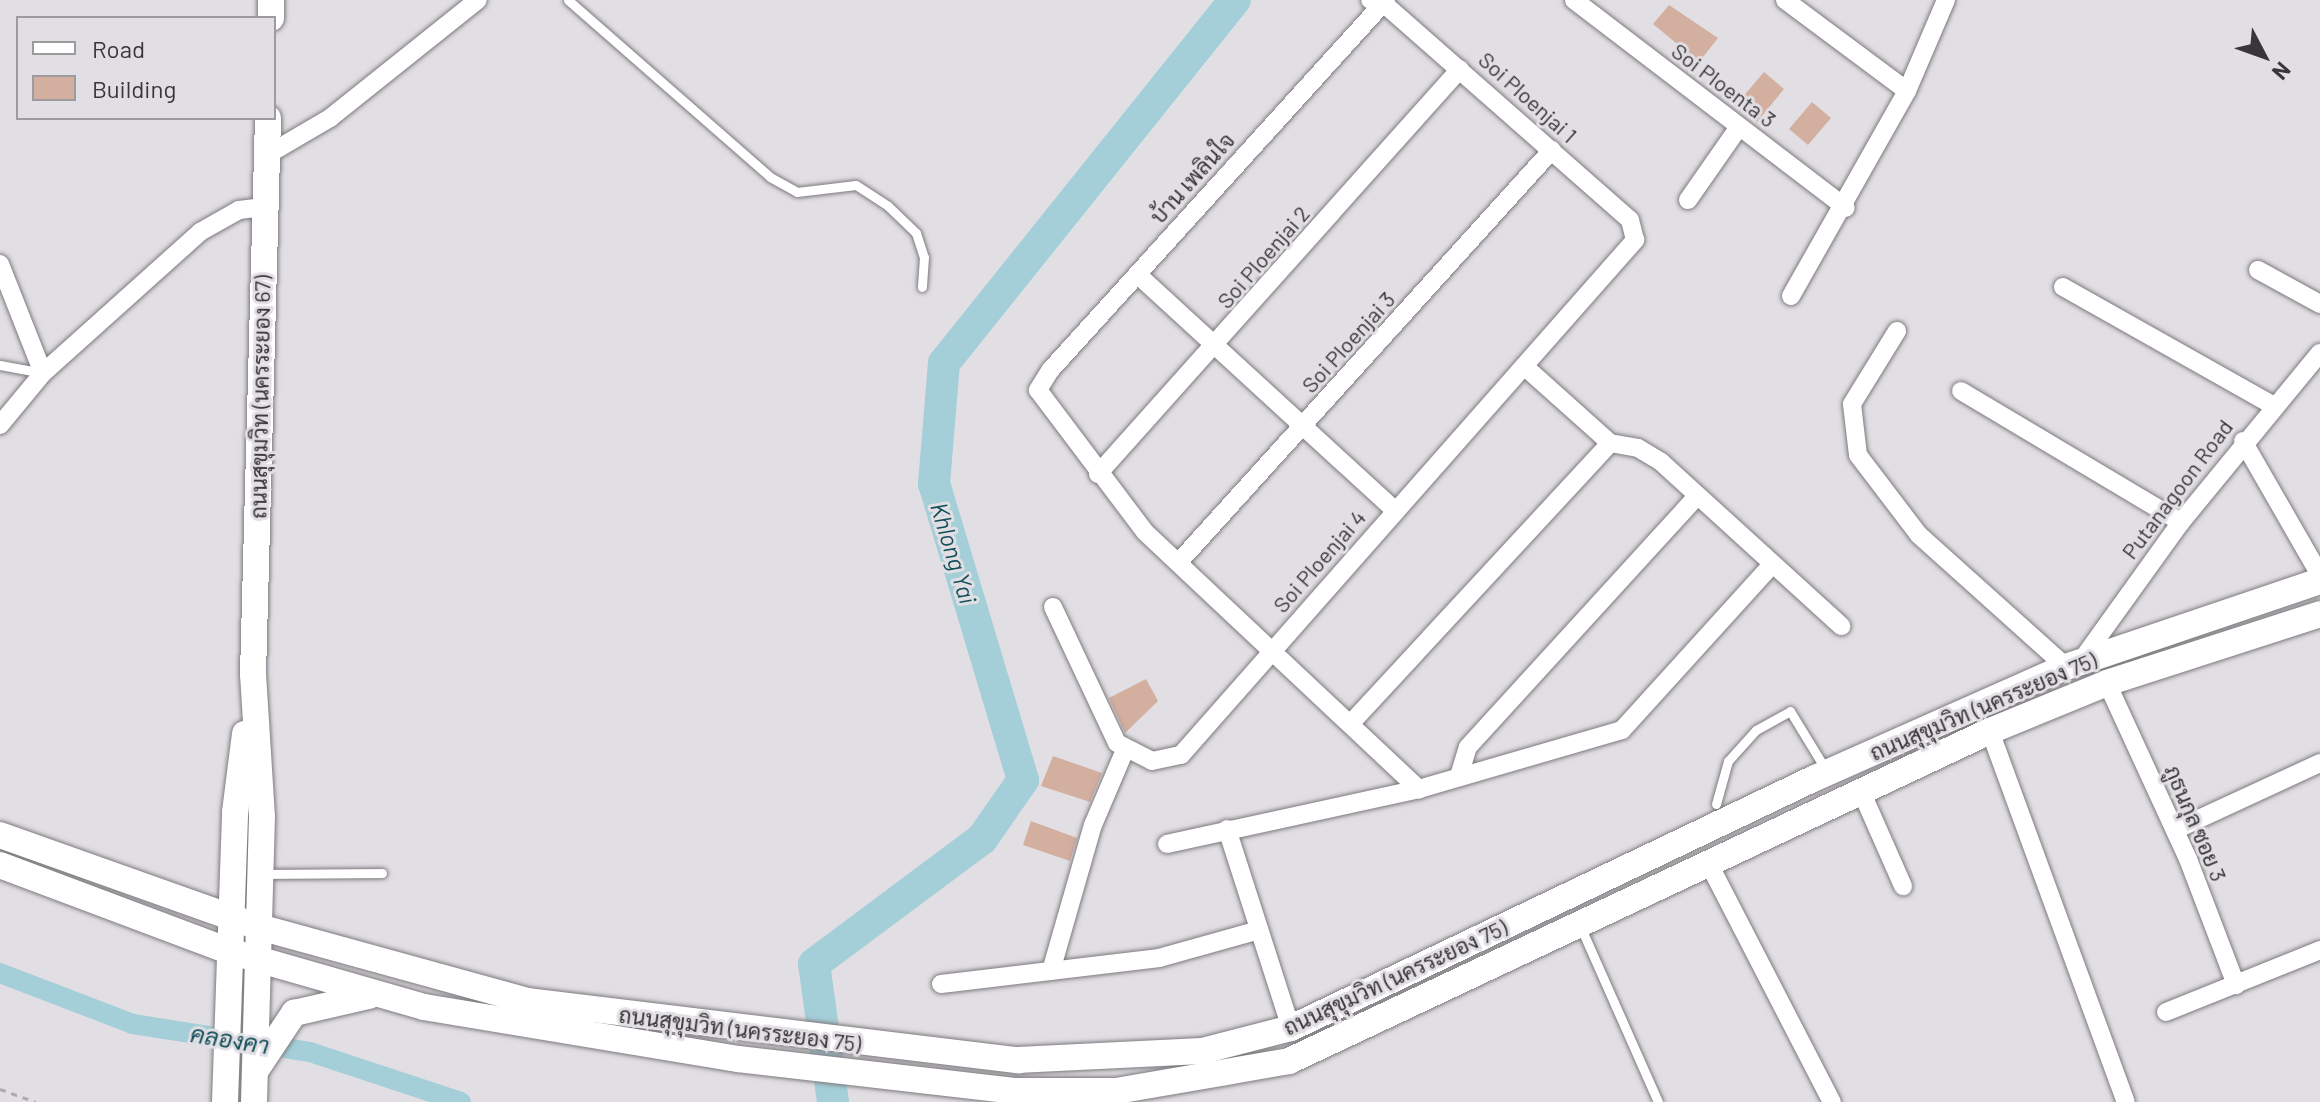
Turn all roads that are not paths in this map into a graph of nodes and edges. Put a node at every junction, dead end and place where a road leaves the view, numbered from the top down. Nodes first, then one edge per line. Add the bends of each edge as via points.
1 (478, 0) edge
2 (568, 0) edge
3 (1574, 0) edge
4 (1785, 0) edge
5 (1946, 0) edge
6 (1379, 1) edge
7 (1460, 69) junction
8 (1907, 91) junction
9 (268, 120) edge
10 (1739, 127) junction
11 (1552, 150) junction
12 (267, 155) junction
13 (1688, 200) dead end
14 (264, 207) junction
15 (1846, 208) junction
16 (1637, 232) joint
17 (0, 264) edge
18 (2258, 270) dead end
19 (1137, 274) junction
20 (922, 287) dead end
21 (2063, 287) dead end
22 (1791, 296) dead end
23 (2320, 304) edge
24 (1897, 331) dead end
25 (1216, 346) junction
26 (2320, 353) edge
27 (0, 365) edge
28 (1524, 366) junction
29 (43, 373) junction
30 (1961, 391) dead end
31 (2272, 405) junction
32 (0, 425) edge
33 (1305, 427) junction
34 (2243, 441) junction
35 (1610, 443) junction
36 (1098, 474) junction
37 (1696, 497) junction
38 (1396, 511) junction
39 (2181, 522) junction
40 (1178, 563) junction
41 (1770, 567) junction
42 (2320, 575) edge
43 (2320, 581) edge
44 (1053, 607) dead end
45 (2320, 614) edge
46 (1841, 626) dead end
47 (1273, 650) junction
48 (2074, 664) junction
49 (253, 675) junction
50 (2107, 683) junction
51 (1351, 723) junction
52 (1990, 731) junction
53 (1125, 750) junction
54 (2320, 763) edge
55 (1828, 773) junction
56 (1459, 776) junction
57 (1419, 789) junction
58 (1862, 793) junction
59 (1716, 804) dead end
60 (1227, 829) junction
61 (2175, 830) junction
62 (0, 835) edge
63 (1167, 844) dead end
64 (233, 853) junction
65 (1709, 864) junction
66 (0, 865) edge
67 (382, 873) dead end
68 (261, 874) junction
69 (1591, 885) junction
70 (1903, 886) dead end
71 (195, 905) junction
72 (1604, 913) junction
73 (231, 918) junction
74 (1580, 925) junction
75 (259, 927) junction
76 (1259, 930) junction
77 (2320, 950) edge
78 (229, 951) junction
79 (256, 960) junction
80 (1051, 971) junction
81 (941, 984) dead end
82 (2236, 985) junction
83 (376, 995) junction
84 (2166, 1012) dead end
85 (1291, 1028) junction
86 (256, 1070) junction
87 (225, 1102) edge
88 (254, 1102) edge
89 (1658, 1102) edge
90 (1832, 1102) edge
91 (2126, 1102) edge

1 - 12 street via 330,118
2 - 20 lane via 770,177 797,192 856,185 888,206 916,233 924,257
3 - 10 street, Soi Ploenta 3
4 - 8 street
5 - 8 street
6 - 7 street, Soi Ploenjai 1
6 - 19 street, บ้าน เพลินใจ
7 - 11 street, Soi Ploenjai 1
7 - 25 street, Soi Ploenjai 2
8 - 15 street
9 - 12 street, ถนนสุขุมวิท (นครระยอง 67)
10 - 13 street
10 - 15 street, Soi Ploenta 3
11 - 16 street, Soi Ploenjai 1
11 - 33 street, Soi Ploenjai 3
12 - 14 street, ถนนสุขุมวิท (นครระยอง 67)
14 - 29 street via 230,214 200,232
14 - 49 street, ถนนสุขุมวิท (นครระยอง 67)
15 - 22 street
16 - 28 street, Soi Ploenjai 4
17 - 29 street
18 - 23 street
19 - 25 street
19 - 36 street, บ้าน เพลินใจ via 1038,390
21 - 31 street
24 - 48 street via 1852,404 1858,455 1919,535
25 - 33 street
25 - 36 street, Soi Ploenjai 2
26 - 31 street, Putanagoon Road
27 - 29 lane
28 - 35 street
28 - 38 street, Soi Ploenjai 4
29 - 32 street
30 - 39 street
31 - 34 street, Putanagoon Road
33 - 38 street
33 - 40 street, Soi Ploenjai 3
34 - 39 street, Putanagoon Road
34 - 42 street
35 - 37 street via 1648,453
35 - 51 street via 1469,589
36 - 40 street
37 - 41 street
37 - 56 street via 1468,747
38 - 47 street, Soi Ploenjai 4
39 - 48 street, Putanagoon Road
40 - 47 street
41 - 46 street
41 - 56 street via 1622,730
43 - 48 street, ถนนสุขุมวิท (นครระยอง 75)
44 - 53 street via 1111,735
45 - 50 street, ถนนสุขุมวิท (นครระยอง 75)
47 - 51 street
47 - 53 street, Soi Ploenjai 4 via 1181,755 1163,762
48 - 55 street, ถนนสุขุมวิท (นครระยอง 75)
49 - 64 street, ถนนสุขุมวิท (นครระยอง 67)
49 - 68 street, ถนนสุขุมวิท (นครระยอง 67)
50 - 52 street, ถนนสุขุมวิท (นครระยอง 75)
50 - 61 street, ภูธนกุล ซอย 3
51 - 57 street
52 - 58 street, ถนนสุขุมวิท (นครระยอง 75)
52 - 91 street
53 - 80 street via 1093,825
54 - 61 street
55 - 59 lane via 1790,711 1756,730 1728,761
55 - 69 street, ถนนสุขุมวิท (นครระยอง 75)
56 - 57 street
57 - 60 street
58 - 65 street, ถนนสุขุมวิท (นครระยอง 75)
58 - 70 street
60 - 63 street
60 - 76 street
61 - 82 street, ภูธนกุล ซอย 3
62 - 71 street, ถนนสุขุมวิท (นครระยอง 75)
64 - 71 street via 211,893
64 - 73 street, ถนนสุขุมวิท (นครระยอง 67)
65 - 72 street, ถนนสุขุมวิท (นครระยอง 75)
65 - 90 street
66 - 78 street, ถนนสุขุมวิท (นครระยอง 75)
67 - 68 lane
68 - 75 street, ถนนสุขุมวิท (นครระยอง 67)
69 - 72 street
69 - 85 street, ถนนสุขุมวิท (นครระยอง 75)
71 - 73 street, ถนนสุขุมวิท (นครระยอง 75)
72 - 74 street, ถนนสุขุมวิท (นครระยอง 75)
73 - 75 street, ถนนสุขุมวิท (นครระยอง 75)
73 - 78 street, ถนนสุขุมวิท (นครระยอง 67)
74 - 83 street, ถนนสุขุมวิท (นครระยอง 75) via 1289,1061 1116,1091 1014,1091 738,1059 535,1029
74 - 89 lane
75 - 79 street, ถนนสุขุมวิท (นครระยอง 67)
75 - 85 street, ถนนสุขุมวิท (นครระยอง 75) via 527,1001 743,1031 1018,1060 1202,1051
76 - 80 street via 1159,958
76 - 85 street
77 - 82 street
78 - 79 street, ถนนสุขุมวิท (นครระยอง 75)
78 - 87 street, ถนนสุขุมวิท (นครระยอง 67)
79 - 83 street, ถนนสุขุมวิท (นครระยอง 75)
79 - 86 street, ถนนสุขุมวิท (นครระยอง 67)
80 - 81 street
82 - 84 street
83 - 86 street via 306,1006 286,1023
86 - 88 street, ถนนสุขุมวิท (นครระยอง 67)

